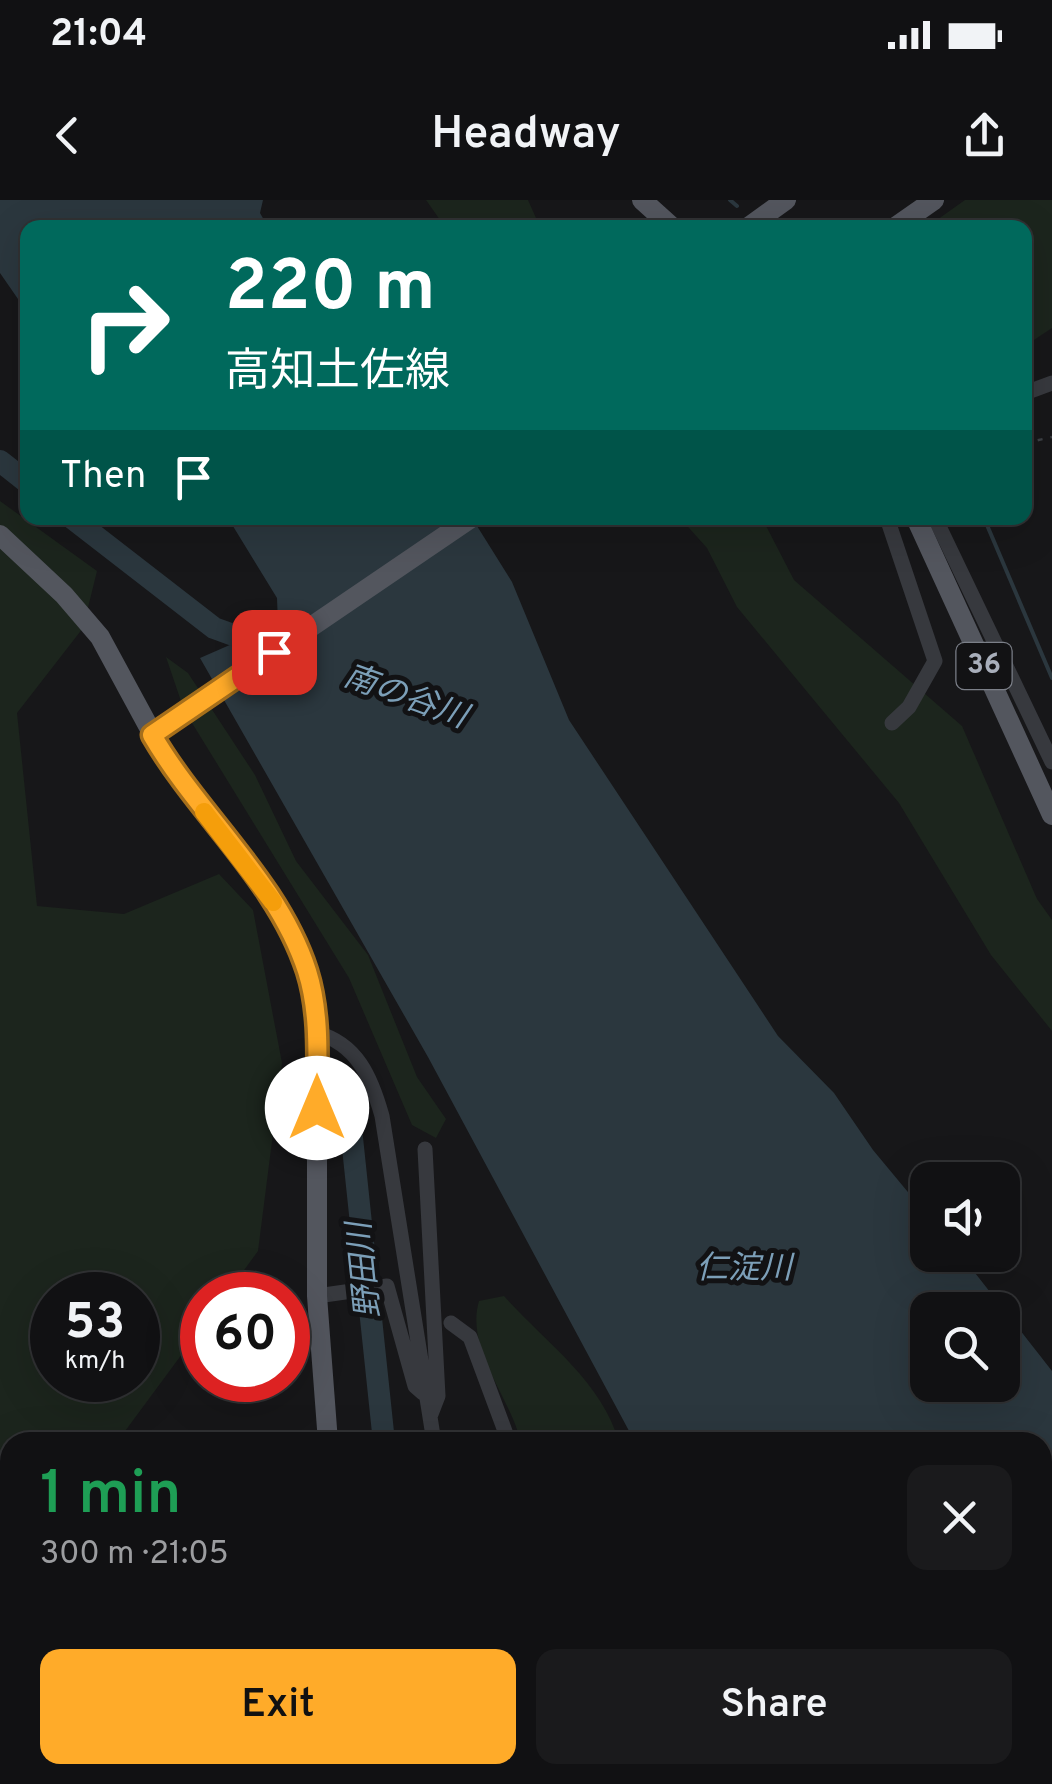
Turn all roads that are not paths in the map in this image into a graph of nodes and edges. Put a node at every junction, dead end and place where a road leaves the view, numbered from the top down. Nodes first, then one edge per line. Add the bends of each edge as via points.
1 (642, 200) edge
2 (786, 200) edge
3 (934, 200) edge
4 (664, 220) edge
5 (758, 220) edge
6 (905, 220) edge
7 (461, 525) edge
8 (889, 525) edge
9 (919, 525) edge
10 (938, 525) edge
11 (0, 535) edge
12 (892, 723) dead end
13 (152, 735) junction
14 (1052, 762) edge
15 (1052, 816) edge
16 (317, 1033) junction
17 (424, 1149) dead end
18 (317, 1296) junction
19 (451, 1323) dead end
20 (426, 1398) junction
21 (429, 1418) junction
22 (327, 1432) edge
23 (432, 1432) edge
24 (505, 1432) edge

1 - 4 main road
2 - 5 main road
3 - 6 main road
7 - 13 main road
8 - 12 street via 935,661
9 - 15 main road, 36
10 - 14 street
11 - 13 main road via 100,637
13 - 16 main road via 288,926 308,975
16 - 18 main road
16 - 20 street via 349,1047 376,1096 391,1150
17 - 21 street via 438,1396
18 - 20 street via 389,1288 415,1386
18 - 22 main road
19 - 24 street via 470,1337
20 - 21 street
21 - 23 street

